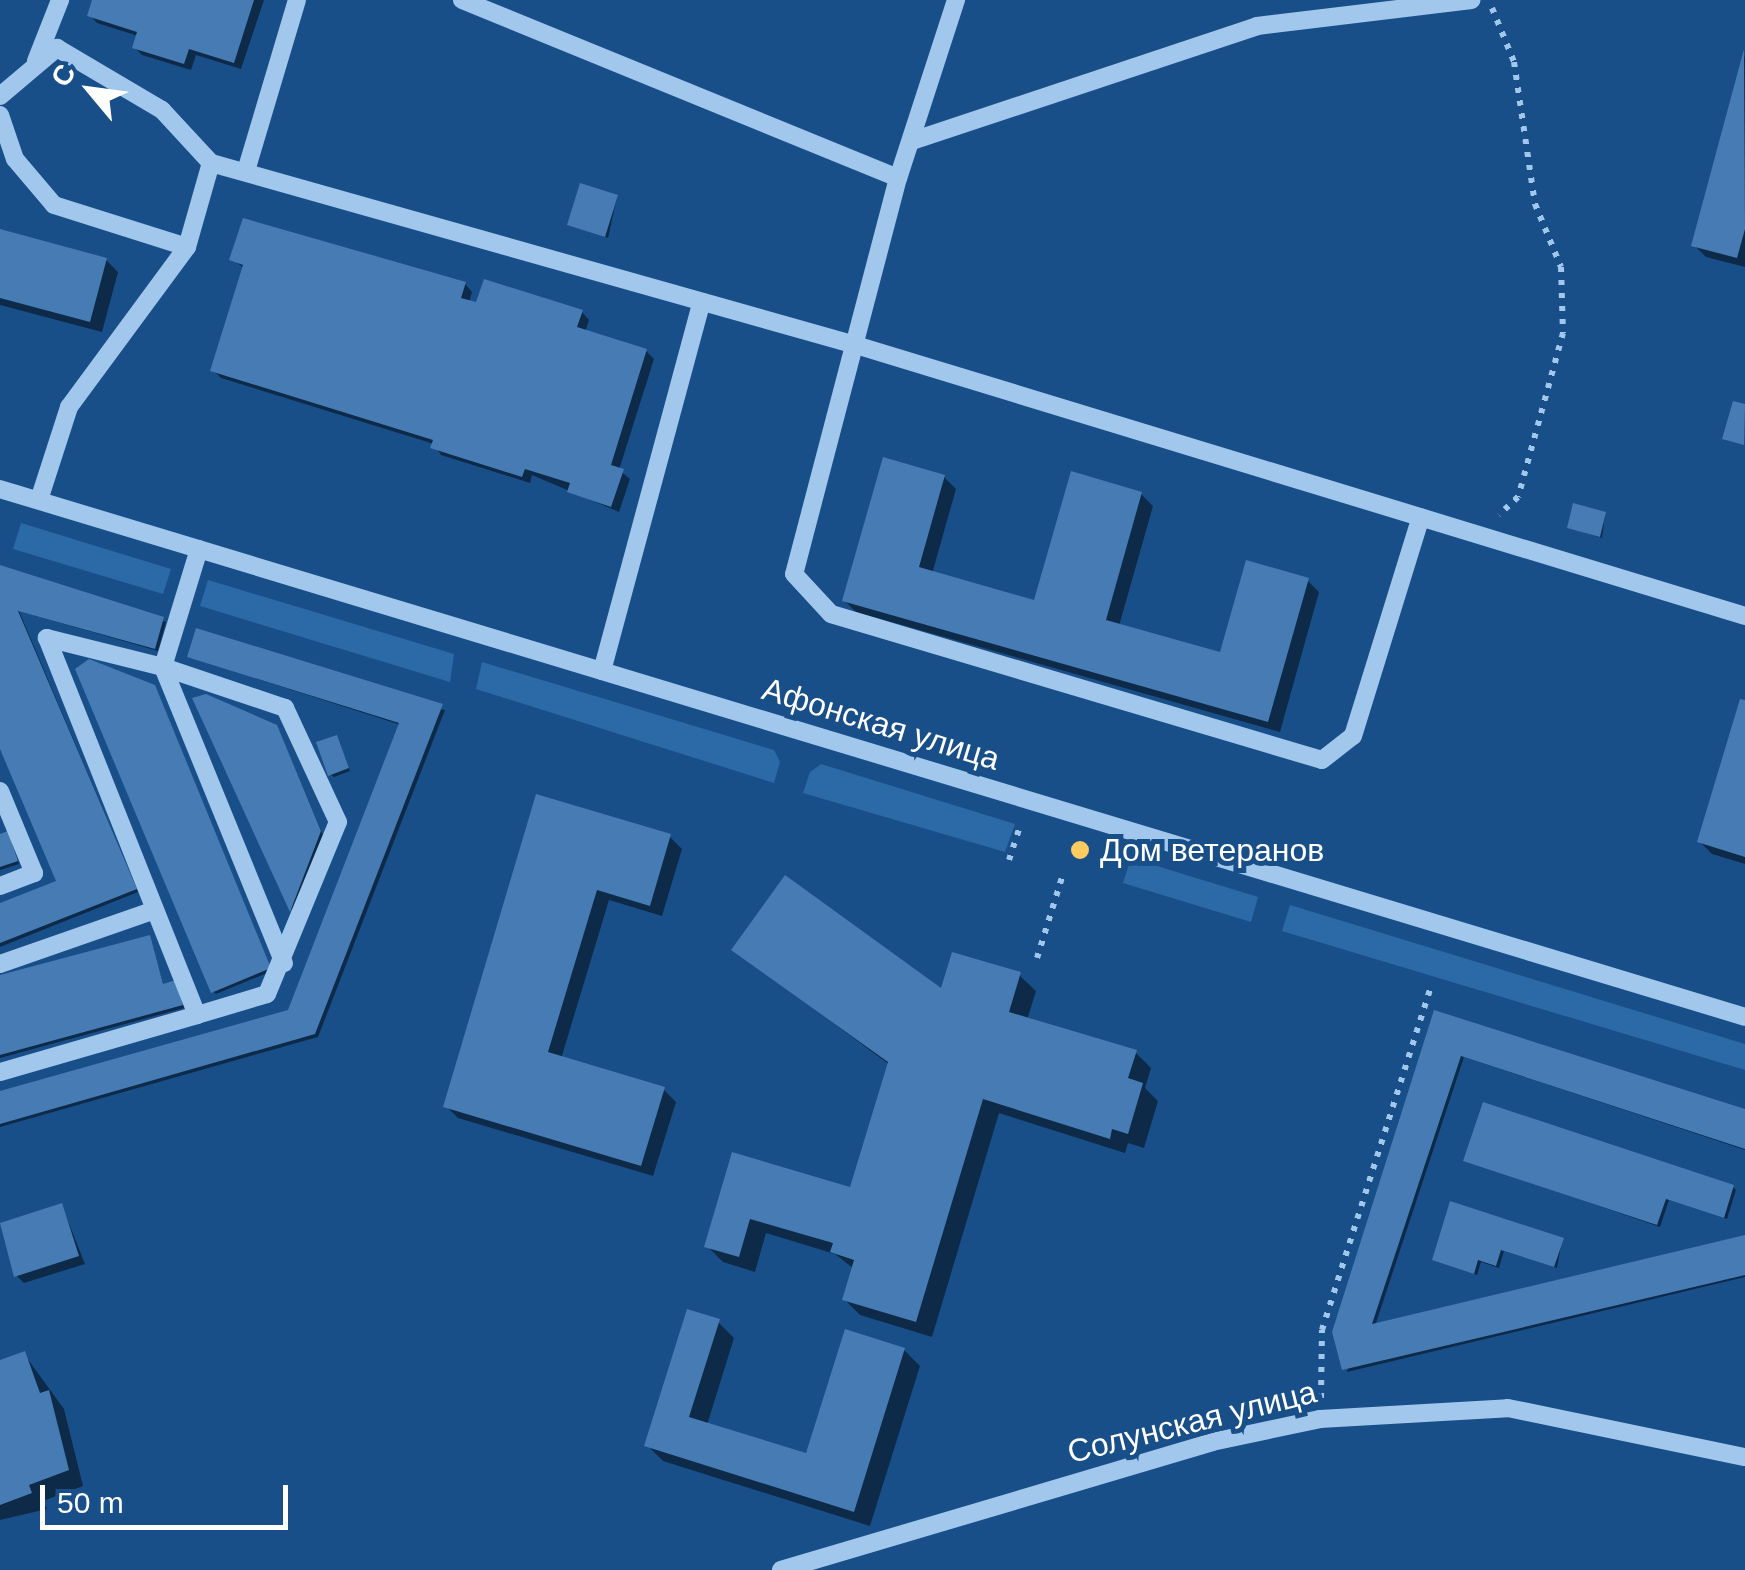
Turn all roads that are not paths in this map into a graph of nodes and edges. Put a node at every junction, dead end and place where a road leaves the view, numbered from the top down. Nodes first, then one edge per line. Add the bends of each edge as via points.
1 (60, 0) edge
2 (296, 0) edge
3 (462, 0) edge
4 (956, 0) edge
5 (1470, 0) edge
6 (36, 61) junction
7 (0, 96) edge
8 (0, 115) edge
9 (912, 141) junction
10 (211, 163) junction
11 (246, 171) junction
12 (898, 178) junction
13 (187, 247) junction
14 (701, 305) junction
15 (858, 346) junction
16 (0, 488) edge
17 (39, 500) junction
18 (1421, 517) junction
19 (200, 549) junction
20 (1745, 616) edge
21 (164, 667) junction
22 (602, 671) junction
23 (0, 791) edge
24 (0, 886) edge
25 (155, 910) junction
26 (0, 964) edge
27 (284, 964) junction
28 (197, 1015) junction
29 (1745, 1017) edge
30 (0, 1072) edge
31 (1745, 1458) edge
32 (780, 1570) edge

1 - 6 street
2 - 11 street
3 - 12 street
4 - 9 street
5 - 9 street via 1257,26
6 - 7 street
6 - 10 street via 57,48 162,110
8 - 13 street via 14,158 54,205
9 - 12 street
10 - 11 street
10 - 13 street
11 - 14 street
12 - 15 street
13 - 17 street via 68,407
14 - 15 street
14 - 22 street
15 - 18 street
15 - 18 street via 794,574 831,614 1322,760 1353,736
16 - 17 street, Афонская улица
17 - 19 street, Афонская улица
18 - 20 street
19 - 21 street
19 - 22 street, Афонская улица
21 - 25 street via 46,638
21 - 27 street
21 - 27 street via 284,708 338,822
22 - 29 street, Афонская улица
23 - 24 street via 34,873
25 - 26 street
25 - 28 street
27 - 28 street via 267,994
28 - 30 street
31 - 32 street, Солунская улица via 1508,1408 1320,1419 1212,1442

